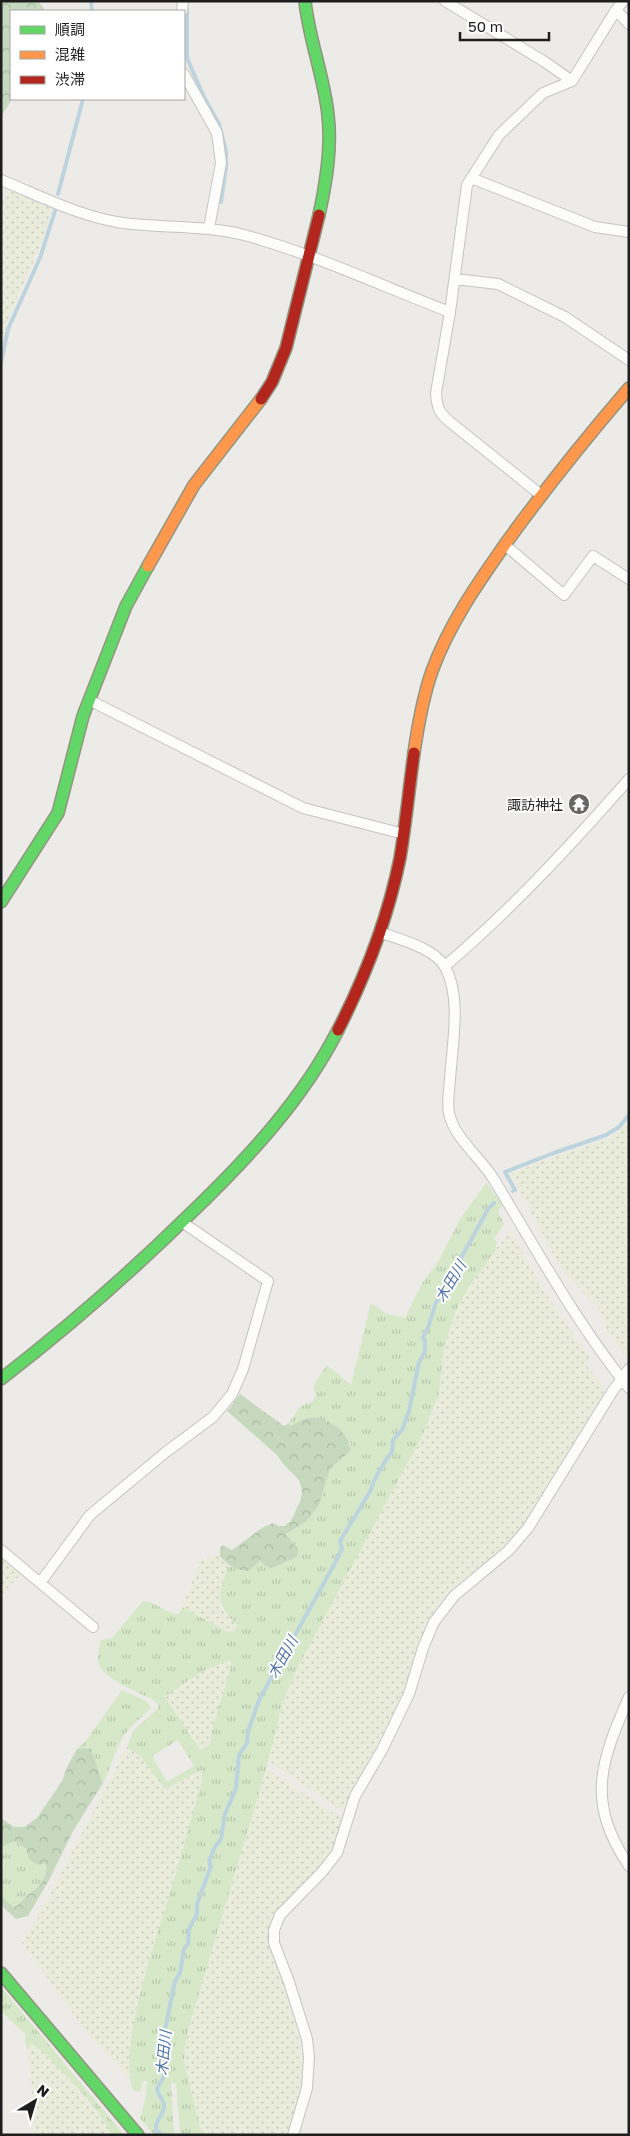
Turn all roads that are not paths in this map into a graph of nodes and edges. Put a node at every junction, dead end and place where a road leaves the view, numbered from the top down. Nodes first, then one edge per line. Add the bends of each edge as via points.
1 (305, 1) edge
2 (445, 1) edge
3 (623, 1) edge
4 (616, 10) junction
5 (629, 24) edge
6 (185, 76) edge
7 (572, 81) junction
8 (472, 178) junction
9 (2, 181) edge
10 (209, 228) junction
11 (629, 232) edge
12 (309, 258) junction
13 (455, 279) junction
14 (450, 312) junction
15 (629, 360) edge
16 (629, 388) edge
17 (541, 495) junction
18 (505, 545) junction
19 (629, 579) edge
20 (89, 700) junction
21 (629, 779) edge
22 (404, 834) junction
23 (1, 902) edge
24 (379, 932) junction
25 (445, 966) junction
26 (182, 1222) junction
27 (629, 1368) edge
28 (1, 1379) edge
29 (621, 1379) junction
30 (629, 1388) edge
31 (1, 1550) edge
32 (40, 1583) junction
33 (93, 1627) dead end
34 (629, 1697) edge
35 (629, 1866) edge
36 (1, 1973) edge
37 (138, 2135) edge
38 (293, 2135) edge

1 - 12 street via 329,131 320,206
2 - 7 street
3 - 4 street
4 - 5 street
4 - 7 street
6 - 10 street via 216,133 221,163
7 - 8 street via 543,93 498,135
8 - 11 street via 595,227
8 - 13 street via 467,184
9 - 10 street via 104,219
10 - 12 street
12 - 14 street
12 - 20 street via 282,359 272,382 194,485 126,606
13 - 14 street
13 - 15 street via 498,284 565,317
14 - 17 street via 436,393 440,414
16 - 17 street
17 - 18 street
18 - 19 street via 564,595 593,556
18 - 22 street via 461,610 435,662 416,737
20 - 22 street via 303,808
20 - 23 street via 58,813
21 - 25 street via 561,855 476,940
22 - 24 street
24 - 25 street via 408,942 435,956
24 - 26 street via 337,1031 306,1082 262,1142
25 - 29 street via 453,991 454,1026 448,1105 453,1125 492,1177 576,1317
26 - 28 street via 69,1325
26 - 32 street via 268,1281 239,1377 232,1394 213,1417 90,1515
27 - 29 street
29 - 30 street
29 - 38 street via 528,1528 508,1551 454,1596 434,1622 409,1694 355,1796 337,1853 276,1923 274,1943 289,1982 309,2057 306,2094
31 - 32 street
32 - 33 street
34 - 35 street via 610,1745 600,1797 618,1850
36 - 37 street

